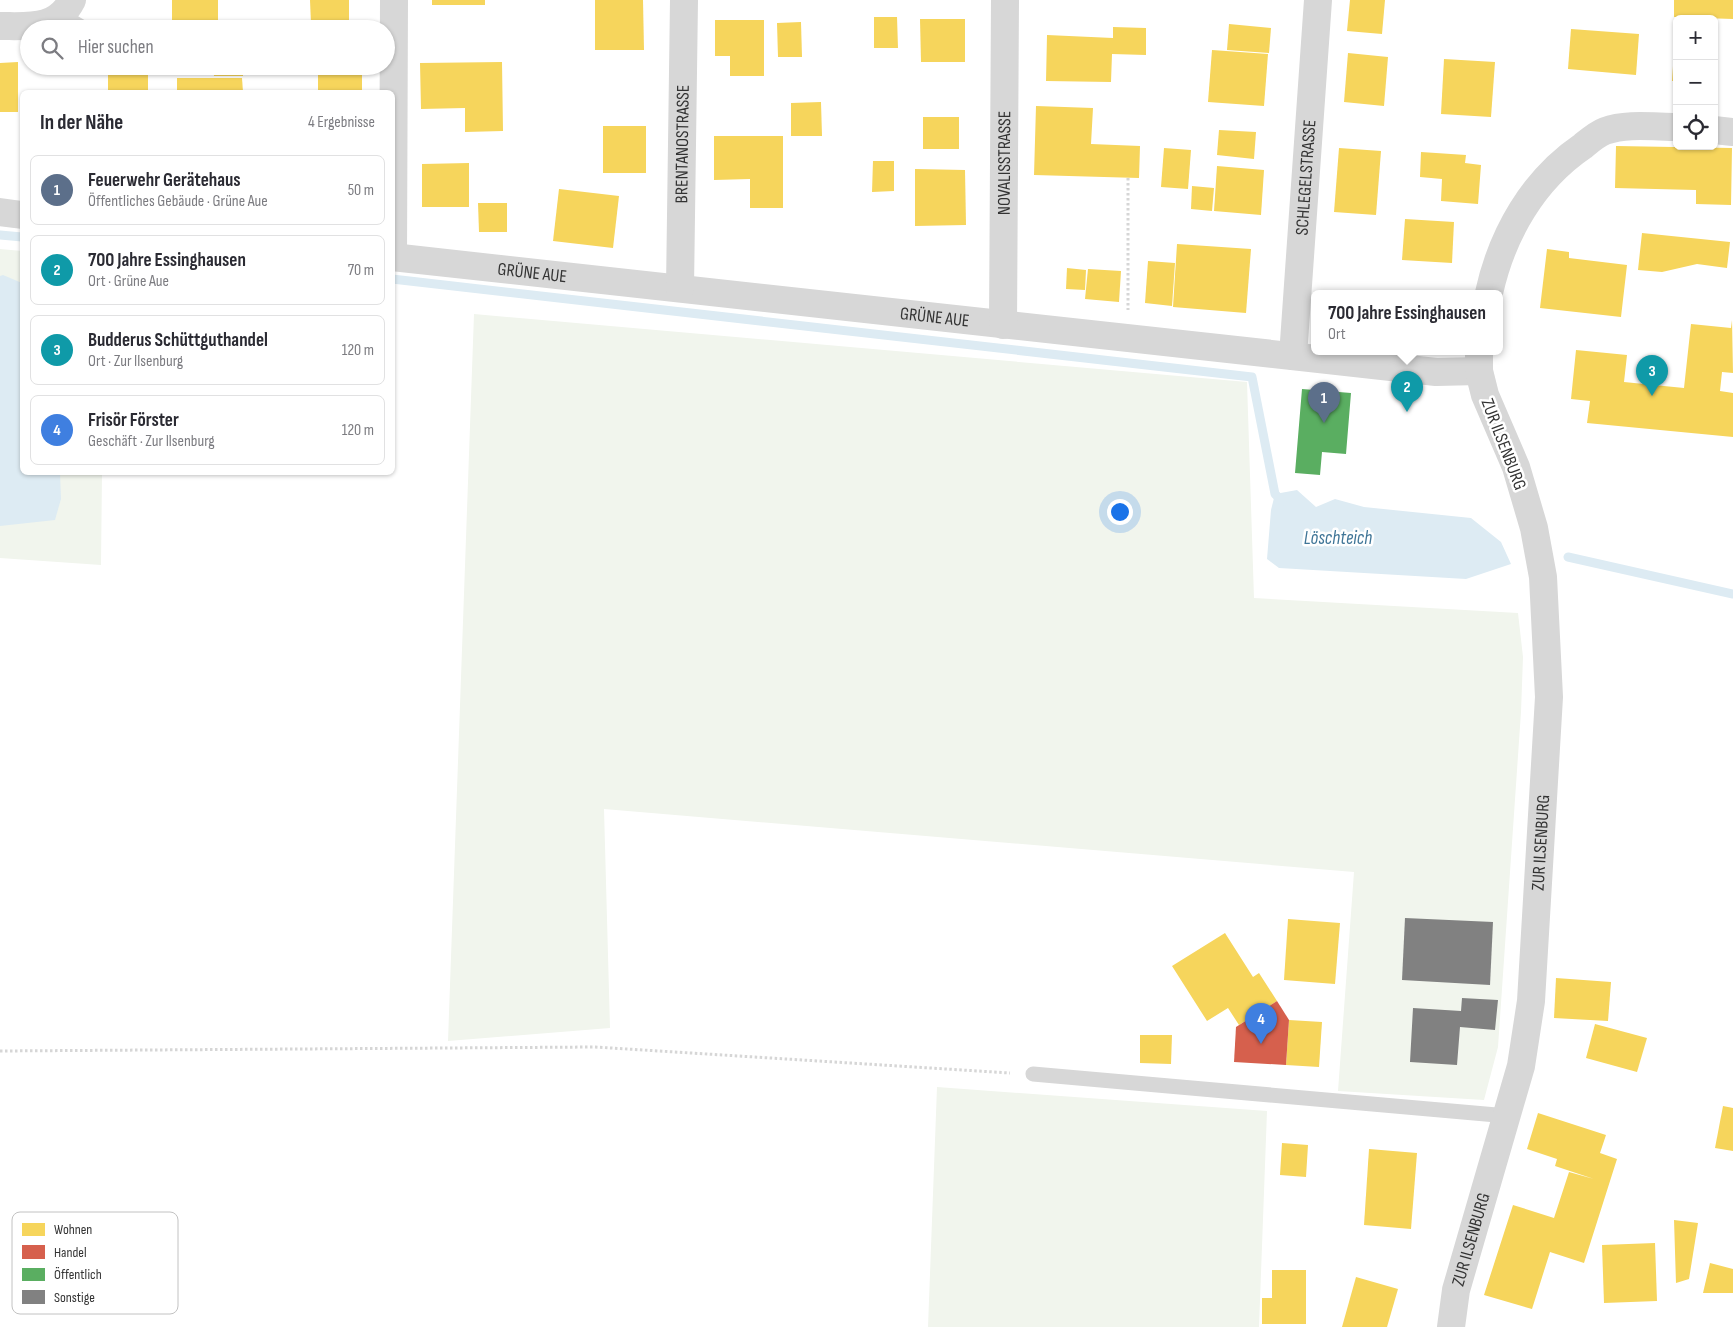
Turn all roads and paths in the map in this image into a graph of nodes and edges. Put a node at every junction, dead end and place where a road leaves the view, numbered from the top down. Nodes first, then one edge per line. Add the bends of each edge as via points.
1 (394, 0) edge
2 (684, 0) edge
3 (1004, 0) edge
4 (1318, 0) edge
5 (67, 7) edge
6 (55, 20) edge
7 (77, 20) edge
8 (394, 20) edge
9 (0, 26) edge
10 (20, 26) edge
11 (394, 75) edge
12 (394, 90) edge
13 (1673, 128) edge
14 (1718, 130) edge
15 (1733, 132) edge
16 (1128, 178) dead end
17 (0, 212) edge
18 (20, 215) edge
19 (395, 257) edge
20 (680, 288) junction
21 (1490, 290) edge
22 (1003, 325) junction
23 (1129, 339) junction
24 (1293, 356) junction
25 (1479, 361) edge
26 (0, 1051) edge
27 (1033, 1074) joint
28 (1508, 1116) junction
29 (1455, 1326) edge

1 - 8 street
2 - 20 street, BRENTANOSTRASSE
3 - 22 street, NOVALISSTRASSE
4 - 24 street, SCHLEGELSTRASSE
5 - 6 street
5 - 7 lane
9 - 10 street
11 - 12 street
13 - 21 street via 1632,126 1604,131 1561,160 1535,190 1512,225
14 - 15 street
16 - 23 path
17 - 18 street
19 - 20 street, GRÜNE AUE
20 - 22 street, GRÜNE AUE
22 - 23 street, GRÜNE AUE
23 - 24 street, GRÜNE AUE
24 - 25 street, GRÜNE AUE via 1436,372
25 - 28 street, ZUR ILSENBURG via 1485,395 1516,467 1534,528 1543,577 1547,629 1549,697 1531,1001 1521,1066
26 - 27 path via 595,1047
27 - 28 lane
28 - 29 street, ZUR ILSENBURG via 1456,1290

